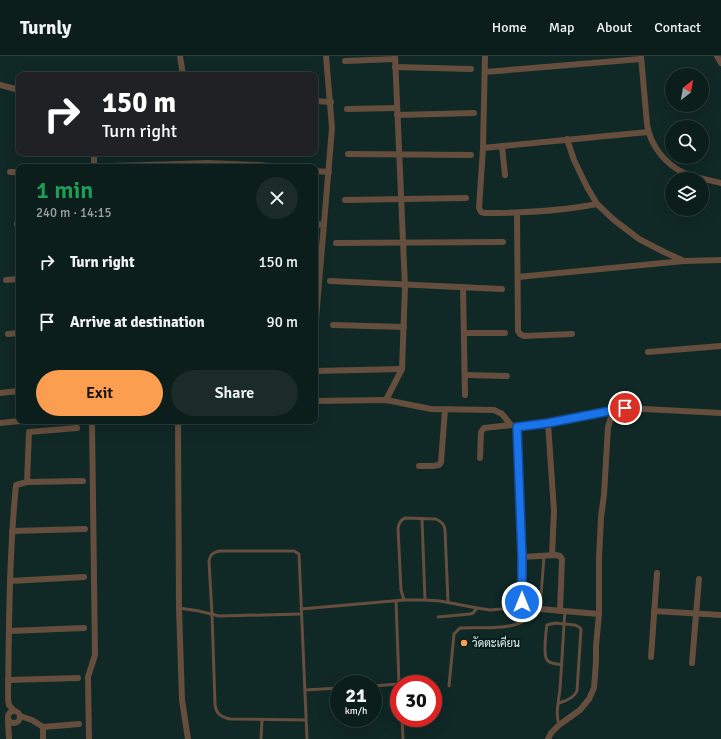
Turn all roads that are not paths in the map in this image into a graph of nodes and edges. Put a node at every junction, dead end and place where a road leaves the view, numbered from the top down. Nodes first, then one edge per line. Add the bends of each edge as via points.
1 (180, 56) edge
2 (326, 56) edge
3 (485, 56) edge
4 (717, 56) edge
5 (641, 57) edge
6 (395, 58) edge
7 (345, 61) dead end
8 (721, 63) edge
9 (395, 67) junction
10 (471, 69) dead end
11 (183, 72) edge
12 (485, 72) junction
13 (1, 86) edge
14 (16, 89) edge
15 (318, 101) edge
16 (331, 102) junction
17 (397, 108) junction
18 (347, 109) dead end
19 (474, 112) dead end
20 (398, 115) junction
21 (648, 132) junction
22 (567, 139) junction
23 (502, 146) junction
24 (483, 148) junction
25 (348, 154) dead end
26 (399, 154) junction
27 (472, 154) dead end
28 (180, 164) edge
29 (234, 164) edge
30 (318, 171) edge
31 (10, 172) dead end
32 (16, 172) edge
33 (329, 172) junction
34 (505, 175) dead end
35 (721, 183) edge
36 (466, 198) dead end
37 (401, 199) junction
38 (345, 200) dead end
39 (598, 204) junction
40 (517, 213) junction
41 (318, 224) edge
42 (324, 225) junction
43 (403, 242) junction
44 (503, 242) dead end
45 (336, 243) dead end
46 (721, 260) edge
47 (684, 261) junction
48 (318, 275) edge
49 (518, 277) junction
50 (16, 279) edge
51 (6, 280) dead end
52 (330, 281) dead end
53 (405, 285) junction
54 (463, 287) junction
55 (502, 289) dead end
56 (333, 326) dead end
57 (404, 327) junction
58 (16, 333) edge
59 (505, 333) dead end
60 (8, 334) dead end
61 (464, 334) junction
62 (572, 334) dead end
63 (721, 346) edge
64 (648, 352) dead end
65 (402, 369) junction
66 (318, 371) edge
67 (465, 375) junction
68 (507, 376) dead end
69 (16, 391) edge
70 (0, 393) edge
71 (465, 395) dead end
72 (386, 400) junction
73 (318, 401) edge
74 (445, 410) junction
75 (613, 411) junction
76 (721, 413) edge
77 (16, 421) edge
78 (0, 423) edge
79 (548, 423) junction
80 (92, 424) edge
81 (178, 424) edge
82 (514, 426) junction
83 (77, 428) dead end
84 (480, 458) dead end
85 (419, 466) dead end
86 (83, 481) dead end
87 (27, 482) junction
88 (422, 518) junction
89 (85, 529) dead end
90 (12, 531) junction
91 (552, 555) junction
92 (544, 556) junction
93 (522, 557) junction
94 (657, 573) dead end
95 (84, 577) dead end
96 (699, 579) dead end
97 (10, 581) junction
98 (404, 600) junction
99 (425, 600) junction
100 (396, 601) junction
101 (448, 602) junction
102 (179, 608) junction
103 (477, 608) junction
104 (526, 608) junction
105 (301, 609) junction
106 (540, 609) junction
107 (562, 611) junction
108 (654, 611) junction
109 (212, 614) junction
110 (301, 614) junction
111 (599, 614) junction
112 (697, 614) junction
113 (721, 615) edge
114 (438, 617) dead end
115 (564, 624) junction
116 (84, 628) dead end
117 (9, 631) junction
118 (651, 657) dead end
119 (692, 663) dead end
120 (562, 664) junction
121 (399, 675) edge
122 (78, 678) dead end
123 (8, 680) junction
124 (449, 686) dead end
125 (330, 689) edge
126 (305, 690) junction
127 (559, 704) junction
128 (14, 711) junction
129 (20, 716) junction
130 (8, 720) junction
131 (262, 720) junction
132 (306, 720) junction
133 (79, 724) dead end
134 (559, 726) junction
135 (43, 727) junction
136 (402, 727) edge
137 (89, 736) edge
138 (8, 739) edge
139 (43, 739) edge
140 (188, 739) edge
141 (261, 739) edge
142 (307, 739) edge
143 (403, 739) edge
144 (548, 739) edge

1 - 11 street
2 - 16 street
3 - 12 street
4 - 8 street
5 - 12 street
5 - 21 street
6 - 7 street
6 - 9 street
9 - 10 street
9 - 17 street
12 - 24 street
13 - 14 street
15 - 16 street
16 - 33 street
17 - 18 street
17 - 20 street
19 - 20 street
20 - 26 street
21 - 22 street
21 - 35 street via 656,149 684,173
22 - 23 street
22 - 39 street via 574,160
23 - 24 street
23 - 34 street
24 - 40 street via 479,208 481,212
25 - 26 street
26 - 27 street
26 - 37 street
28 - 29 street
30 - 33 street
31 - 32 street
33 - 42 street
36 - 37 street
37 - 38 street
37 - 43 street
39 - 40 street
39 - 47 street via 639,239
40 - 49 street
41 - 42 street
42 - 48 street
43 - 44 street
43 - 45 street
43 - 53 street
46 - 47 street
47 - 49 street
49 - 62 street via 520,334
50 - 51 street
52 - 53 street
53 - 54 street
53 - 57 street
54 - 55 street
54 - 61 street
56 - 57 street
57 - 65 street
58 - 60 street
59 - 61 street
61 - 67 street
63 - 64 street
65 - 66 street
65 - 72 street
67 - 68 street
67 - 71 street
69 - 70 street
72 - 73 street
72 - 74 street
74 - 82 street via 494,410
74 - 85 street via 441,462 439,465
75 - 76 street via 625,408
75 - 79 street
75 - 111 street via 608,427 601,517
77 - 78 street
79 - 82 street
79 - 91 street via 554,511
80 - 137 street via 95,655 88,678
81 - 102 street
82 - 84 street via 482,430
82 - 93 street
83 - 87 street via 28,432
86 - 87 street
87 - 90 street via 16,484
88 - 98 lane via 405,518 398,528
88 - 99 lane
88 - 101 lane via 436,519 444,524
89 - 90 street
90 - 97 street
91 - 92 street
91 - 107 street via 560,556 562,559
92 - 93 street
92 - 106 lane
93 - 104 street via 522,602
94 - 108 street
95 - 97 street
96 - 112 street
97 - 117 street
98 - 99 lane
98 - 100 lane
99 - 101 lane
100 - 105 lane
100 - 121 lane
101 - 103 lane
102 - 109 lane
102 - 140 street via 182,700
103 - 104 lane
103 - 114 lane via 470,614
104 - 106 street
104 - 124 lane via 526,616 513,625 460,628 454,634
105 - 109 lane via 298,553 219,552 212,554 209,561
105 - 110 lane
106 - 107 street
107 - 111 street
107 - 115 lane
108 - 112 street
108 - 118 street
109 - 110 lane
109 - 131 lane via 215,708 218,714 230,719
110 - 126 lane
111 - 134 street via 594,688 580,710
112 - 113 street
112 - 119 street
115 - 120 lane
115 - 120 lane via 548,625 546,631 547,660
115 - 127 lane via 579,627 581,634 577,691 570,699
116 - 117 street
117 - 123 street
120 - 127 lane
122 - 123 street
123 - 128 street via 9,705
125 - 126 lane
126 - 132 lane
127 - 134 lane
128 - 129 street
128 - 130 street via 9,714
129 - 130 street via 17,723
129 - 135 street
130 - 138 street
131 - 132 lane
131 - 141 lane
132 - 142 lane
133 - 135 street
134 - 144 street via 550,733
135 - 139 street
136 - 143 lane

